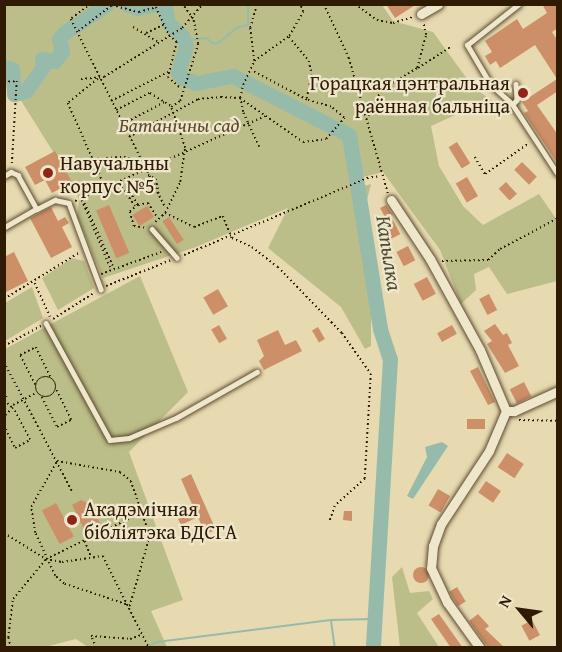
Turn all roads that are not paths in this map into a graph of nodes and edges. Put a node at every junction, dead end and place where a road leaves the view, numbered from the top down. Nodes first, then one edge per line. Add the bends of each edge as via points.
1 (438, 4) edge
2 (519, 4) edge
3 (421, 14) road end
4 (516, 84) dead end
5 (513, 105) junction
6 (558, 174) edge
7 (4, 176) edge
8 (391, 200) road end
9 (38, 209) junction
10 (4, 228) edge
11 (152, 229) road end
12 (177, 258) road end
13 (100, 289) road end
14 (49, 322) road end
15 (257, 372) dead end
16 (558, 391) edge
17 (504, 415) junction
18 (480, 648) edge

1 - 3 street
2 - 5 lane via 467,45 490,84
4 - 5 lane via 518,100
5 - 6 lane
7 - 9 lane via 11,172 18,175
8 - 17 street via 430,259 480,350
9 - 10 lane
9 - 13 lane via 56,200 69,203
11 - 12 lane
14 - 15 lane via 110,440 129,438 176,418
16 - 17 street
17 - 18 street via 468,488 441,524 433,546 431,568 461,625

